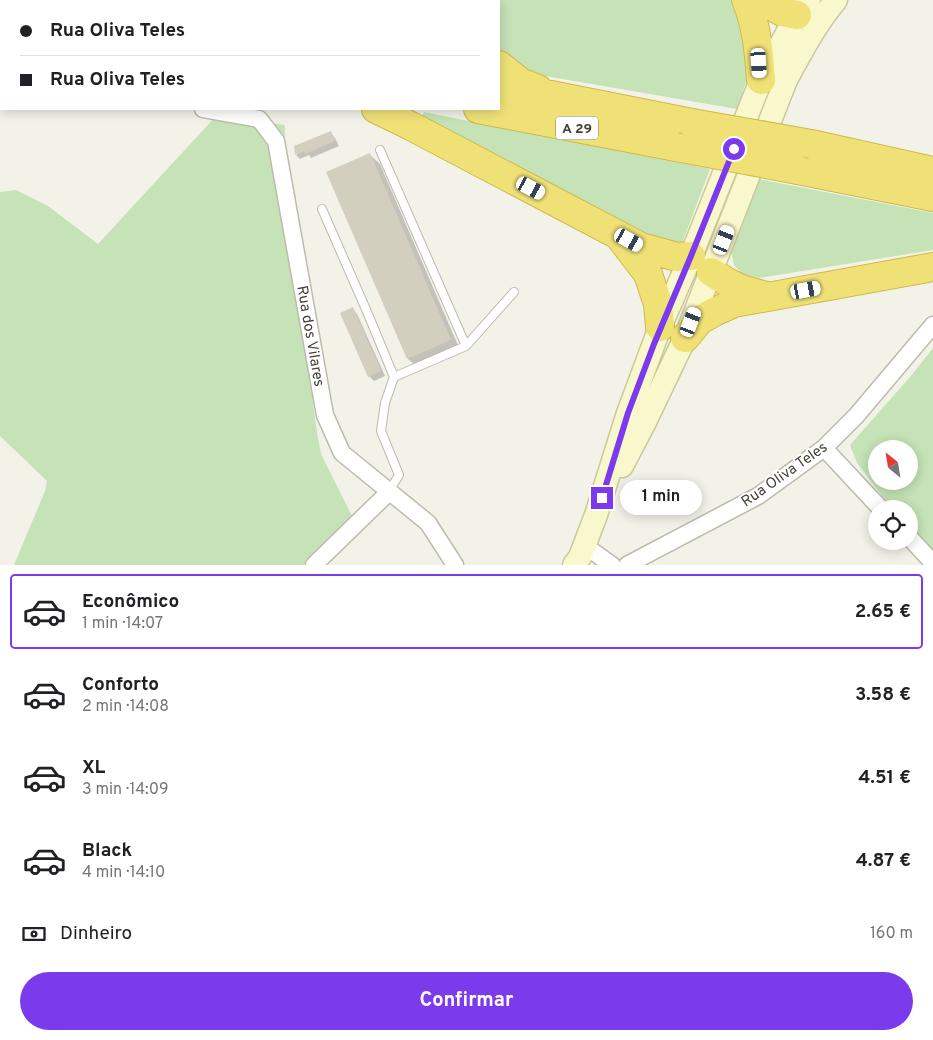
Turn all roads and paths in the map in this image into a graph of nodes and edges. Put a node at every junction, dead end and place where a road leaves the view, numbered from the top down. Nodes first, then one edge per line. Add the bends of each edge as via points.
1 (746, 0) edge
2 (762, 0) edge
3 (812, 5) edge
4 (803, 48) junction
5 (500, 66) edge
6 (761, 80) junction
7 (500, 90) edge
8 (551, 95) junction
9 (210, 110) edge
10 (378, 110) edge
11 (483, 110) edge
12 (380, 150) dead end
13 (933, 171) edge
14 (933, 197) edge
15 (322, 209) dead end
16 (617, 233) junction
17 (702, 259) junction
18 (933, 267) edge
19 (514, 292) dead end
20 (769, 297) junction
21 (933, 325) edge
22 (660, 327) junction
23 (685, 338) junction
24 (466, 346) junction
25 (394, 378) junction
26 (824, 448) junction
27 (388, 492) junction
28 (873, 500) edge
29 (596, 516) junction
30 (918, 547) edge
31 (580, 559) edge
32 (933, 563) edge
33 (314, 565) edge
34 (455, 565) edge
35 (612, 565) edge
36 (627, 565) edge

1 - 6 highway via 757,41
2 - 3 highway via 782,12
3 - 4 main road
3 - 4 main road via 800,25
3 - 6 main road
4 - 17 main road via 786,80 730,224
5 - 8 highway via 520,82
6 - 17 main road via 707,218
7 - 8 highway, A 29
8 - 13 highway, A 29, bridge via 811,144
9 - 27 street, Rua dos Vilares via 259,119 276,142 325,415 342,454
10 - 16 highway
11 - 14 highway, A 29, bridge
12 - 24 lane
15 - 25 lane
16 - 17 highway via 641,246 676,257
16 - 22 highway via 648,274 658,304
17 - 20 highway via 729,283
17 - 22 main road
17 - 23 main road
18 - 20 highway
19 - 24 lane
20 - 23 highway via 734,303 714,312 700,320
21 - 26 street, Rua Oliva Teles via 856,416
22 - 29 main road via 628,413
23 - 29 main road
24 - 25 lane
25 - 27 lane via 380,431 399,474
26 - 28 street
26 - 36 street, Rua Oliva Teles via 758,496
27 - 33 street
27 - 34 street, Rua dos Vilares via 428,524
29 - 31 main road
30 - 32 street
31 - 35 street via 594,551

